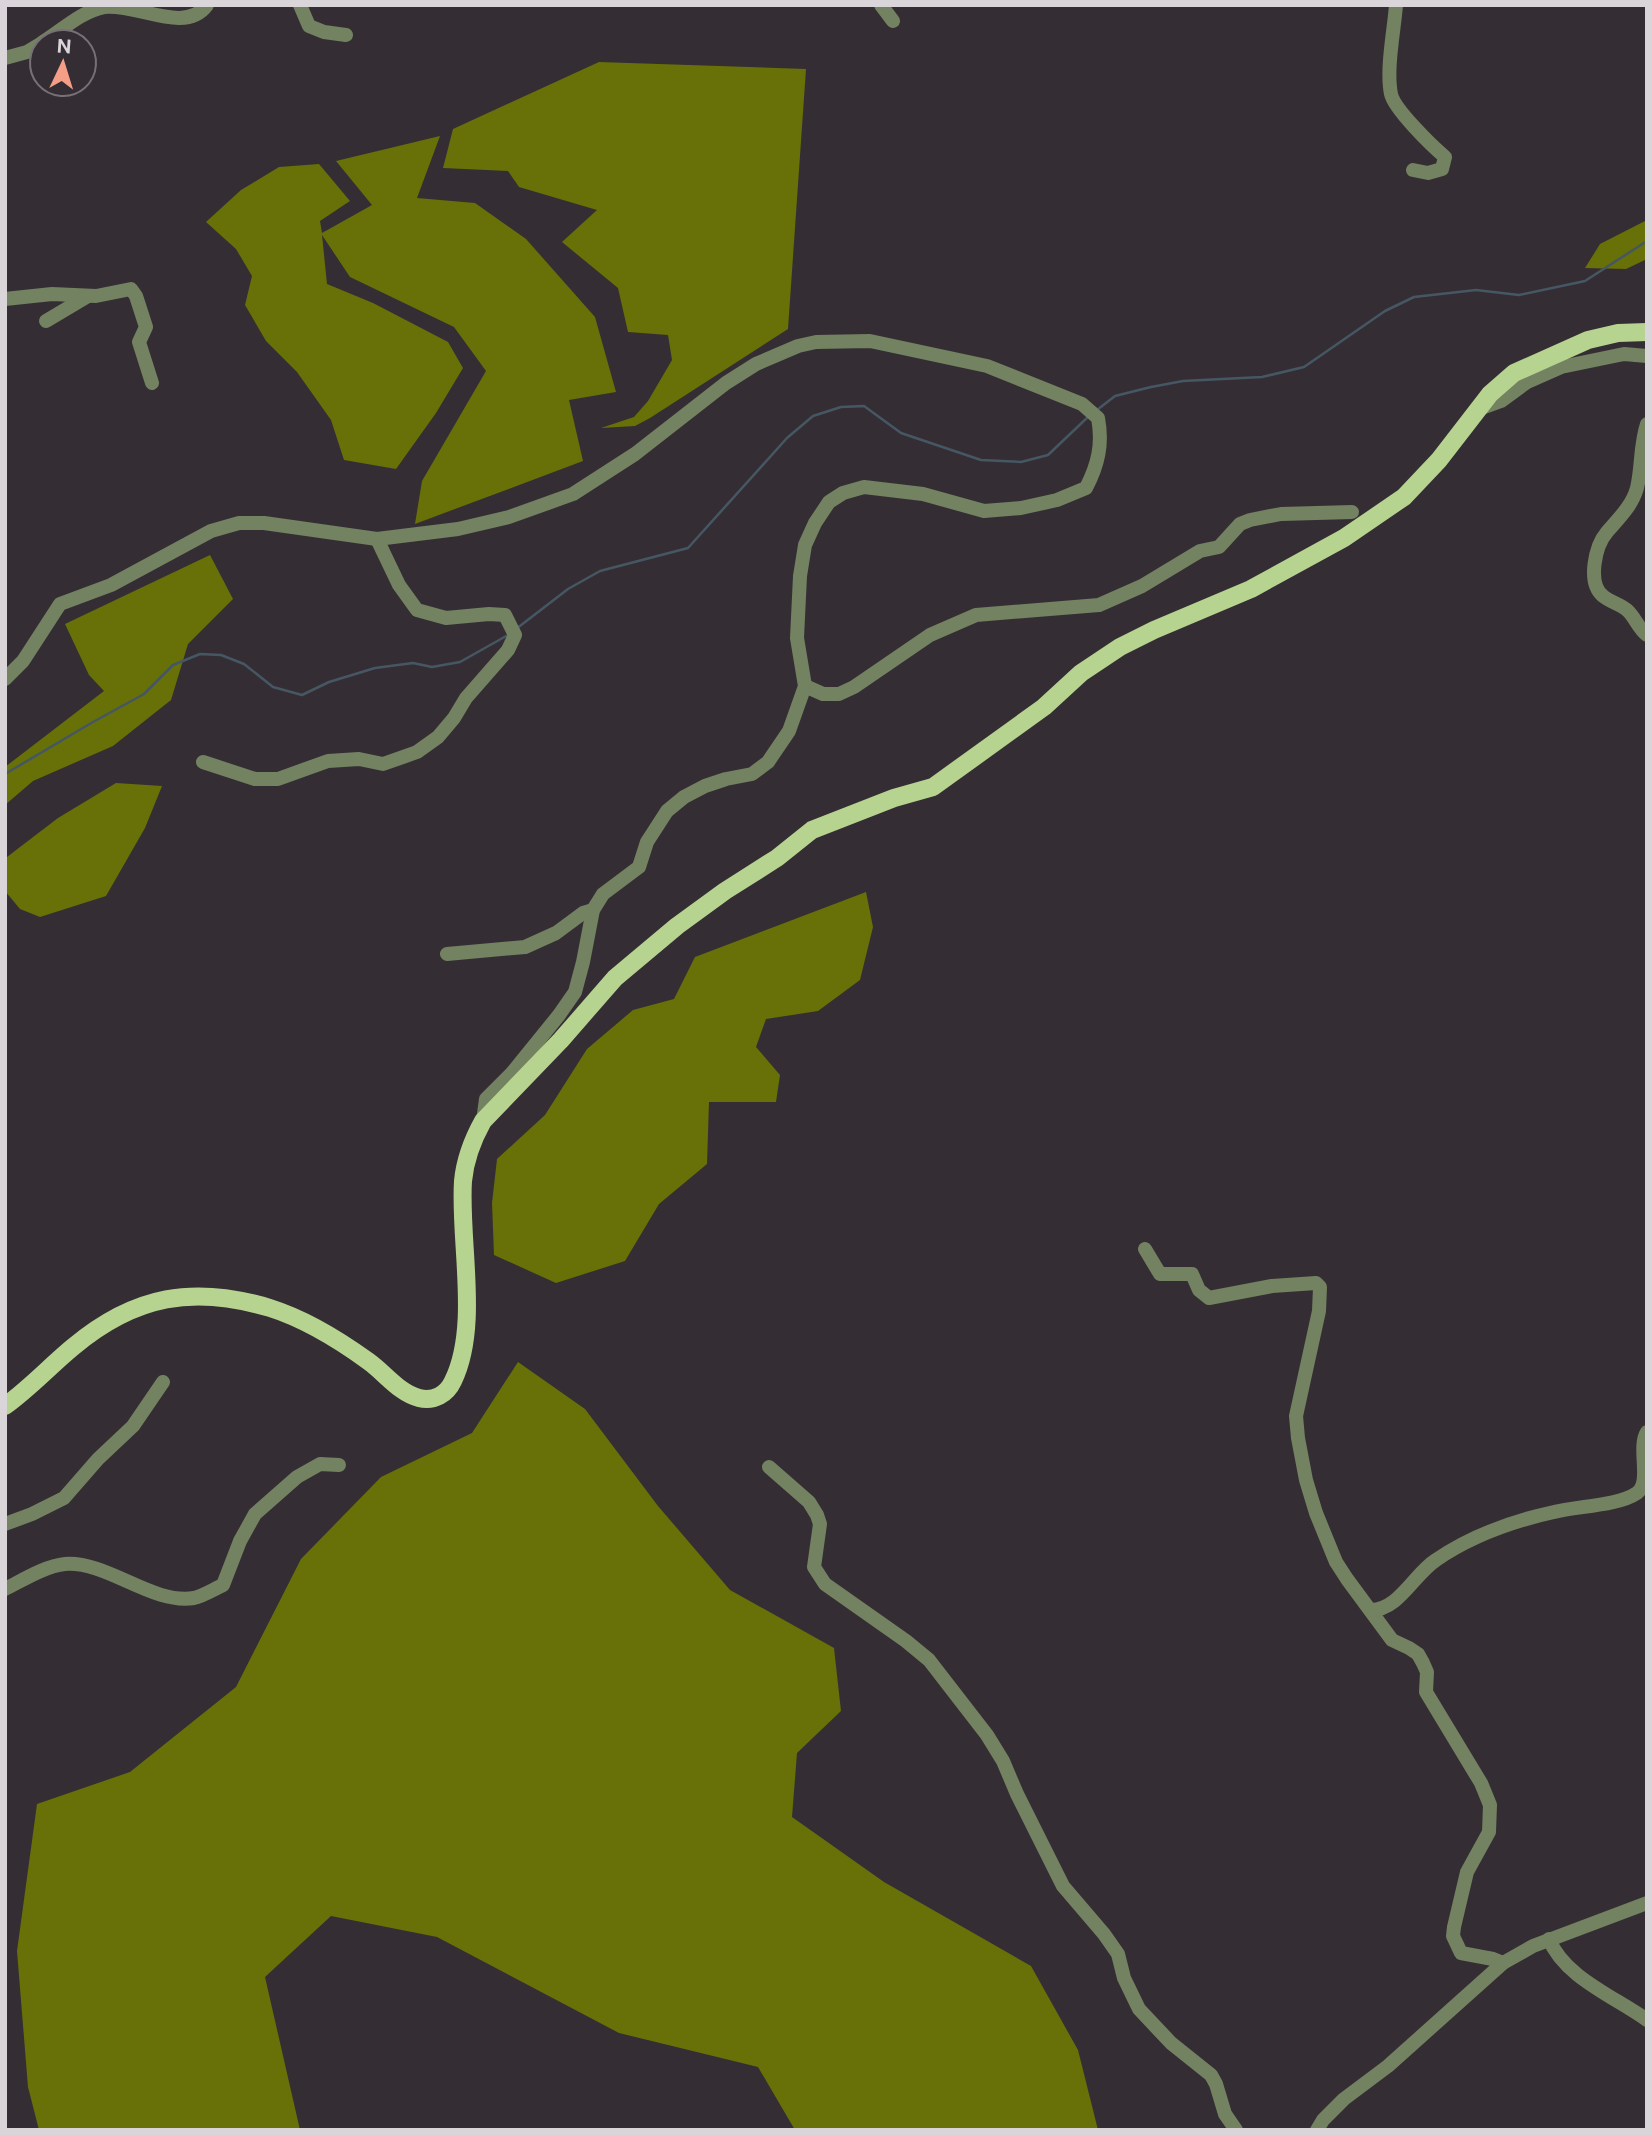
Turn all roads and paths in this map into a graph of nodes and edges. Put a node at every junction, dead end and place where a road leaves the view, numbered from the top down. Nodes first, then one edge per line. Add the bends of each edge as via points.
1 (207, 5) edge
2 (300, 5) edge
3 (881, 5) edge
4 (1396, 5) edge
5 (893, 21) dead end
6 (64, 28) edge
7 (346, 35) dead end
8 (28, 51) edge
9 (5, 58) edge
10 (1413, 170) dead end
11 (88, 296) junction
12 (5, 299) edge
13 (46, 321) dead end
14 (1647, 332) edge
15 (1647, 356) edge
16 (152, 383) dead end
17 (1479, 409) junction
18 (1647, 424) edge
19 (1352, 512) dead end
20 (377, 539) junction
21 (1647, 635) edge
22 (5, 679) edge
23 (805, 686) junction
24 (203, 762) dead end
25 (593, 910) junction
26 (447, 954) dead end
27 (483, 1121) junction
28 (1144, 1249) dead end
29 (163, 1382) dead end
30 (5, 1406) edge
31 (1647, 1432) edge
32 (339, 1465) dead end
33 (769, 1467) dead end
34 (5, 1524) edge
35 (5, 1589) edge
36 (1370, 1610) junction
37 (1647, 1903) edge
38 (1549, 1939) junction
39 (1503, 1963) junction
40 (1647, 2020) edge
41 (1236, 2130) edge
42 (1317, 2130) edge

1 - 6 street via 201,13 183,19 103,7
2 - 7 street via 309,26
3 - 5 street
4 - 10 street via 1391,97 1445,157 1442,169 1428,173
8 - 9 street
11 - 12 street
11 - 13 street
11 - 16 street via 131,289 146,327 139,342
14 - 17 main road via 1588,340 1542,359 1504,380
15 - 17 street via 1624,354 1560,367
17 - 27 main road via 1404,497 1344,538 1251,589 1120,647 933,786 812,830 725,891 615,978
18 - 21 street via 1637,488 1597,550 1595,582 1604,597 1625,609
19 - 23 street via 1281,514 1250,520 1240,524 1219,547 1200,551 1109,602 976,615 930,635 839,694 823,694
20 - 22 street via 264,523 239,523 211,531 111,585 60,604 23,661
20 - 23 street via 458,529 573,494 756,364 816,342 870,341 988,366 1082,404 1098,418 1097,466 1086,488 1057,500 984,511 923,494 864,487 829,502 805,545 800,576 797,638
20 - 24 street via 417,610 446,618 505,615 515,635 508,650 438,737 383,764 359,759 328,761 278,779 255,779
23 - 25 street via 789,731 768,762 752,774 705,786 667,811 647,842 639,867 603,894
25 - 26 street via 525,947
25 - 27 street via 575,992 486,1099
27 - 30 main road via 463,1180 463,1354 443,1395 433,1399 411,1395 360,1354 271,1309 231,1299 179,1297 151,1302 106,1321
28 - 36 street via 1160,1274 1192,1274 1199,1290 1209,1298 1283,1285 1316,1283 1320,1287 1296,1416 1298,1438 1326,1540
29 - 34 street via 133,1426 64,1498
31 - 36 street via 1639,1492 1554,1511 1478,1536 1433,1561 1381,1610
32 - 35 street via 320,1464 297,1477 255,1514 223,1585 193,1598 154,1592 114,1575 64,1564
33 - 41 street via 817,1515 820,1524 814,1567 825,1584 929,1660 987,1735 1063,1886 1118,1954 1139,2010 1207,2070
36 - 39 street via 1392,1640 1418,1654 1427,1672 1426,1692 1490,1805 1489,1832 1467,1872 1452,1937 1461,1954
37 - 38 street
38 - 39 street
38 - 40 street via 1559,1958 1602,1993
39 - 42 street via 1428,2032 1344,2099

